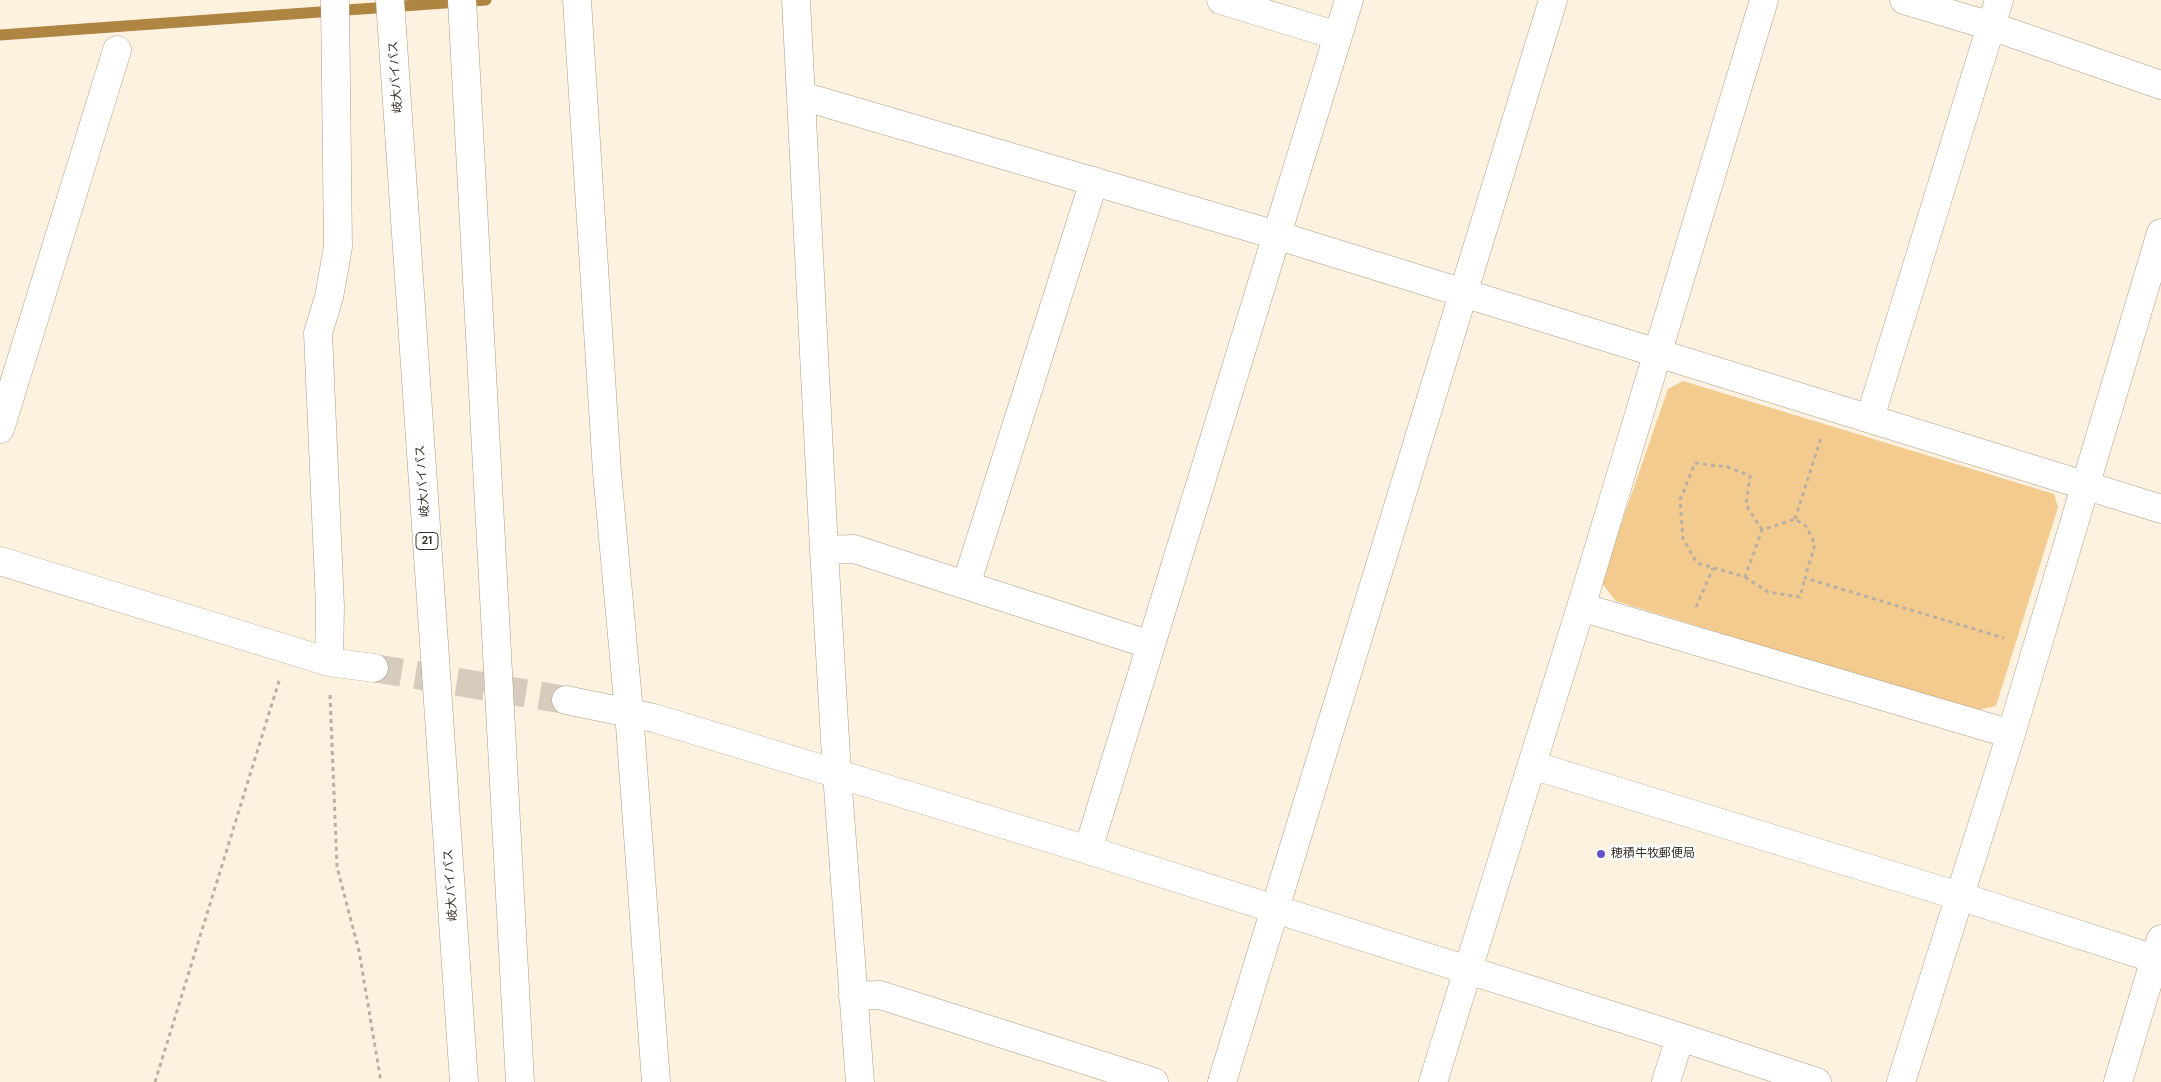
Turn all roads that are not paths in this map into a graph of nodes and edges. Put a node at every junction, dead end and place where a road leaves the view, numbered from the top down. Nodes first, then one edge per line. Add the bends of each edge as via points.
1 (335, 0) edge
2 (390, 0) edge
3 (462, 0) edge
4 (577, 0) edge
5 (796, 0) edge
6 (1221, 0) edge
7 (1349, 0) edge
8 (1553, 0) edge
9 (1764, 0) edge
10 (1904, 0) edge
11 (1999, 0) edge
12 (1991, 26) junction
13 (1338, 36) junction
14 (117, 50) dead end
15 (2161, 85) edge
16 (802, 96) junction
17 (1094, 181) junction
18 (2161, 233) edge
19 (1276, 235) junction
20 (1463, 293) junction
21 (1658, 352) junction
22 (1870, 418) junction
23 (0, 429) edge
24 (2084, 485) junction
25 (2161, 509) edge
26 (824, 550) junction
27 (0, 561) edge
28 (966, 585) junction
29 (1581, 607) junction
30 (1151, 644) junction
31 (329, 662) junction
32 (374, 668) tunnel mouth
33 (566, 700) tunnel mouth
34 (629, 712) junction
35 (2011, 734) junction
36 (1532, 765) junction
37 (837, 774) junction
38 (1088, 850) junction
39 (1959, 896) junction
40 (1276, 909) junction
41 (2159, 953) edge
42 (1469, 972) junction
43 (854, 996) junction
44 (1680, 1037) junction
45 (464, 1082) edge
46 (520, 1082) edge
47 (656, 1082) edge
48 (860, 1082) edge
49 (1154, 1082) edge
50 (1222, 1082) edge
51 (1433, 1082) edge
52 (1666, 1082) edge
53 (1817, 1082) edge
54 (1901, 1082) edge
55 (2118, 1082) edge

1 - 31 main road via 338,247 329,297 318,333 330,606
2 - 45 main road, 岐大バイパス / 21
3 - 46 main road
4 - 34 main road via 607,472
5 - 16 main road
6 - 13 main road
7 - 13 main road
8 - 20 main road
9 - 21 main road
10 - 12 main road
11 - 12 main road
12 - 15 main road
12 - 22 main road
13 - 19 main road
14 - 23 main road
16 - 17 main road
16 - 26 main road
17 - 19 main road
17 - 28 main road
18 - 24 main road
19 - 20 main road
19 - 30 main road
20 - 21 main road
20 - 40 main road
21 - 22 main road
21 - 29 main road
22 - 24 main road
24 - 25 main road
24 - 35 main road
26 - 28 main road via 854,549
26 - 37 main road
27 - 31 main road
28 - 30 main road
29 - 35 main road
29 - 36 main road
30 - 38 main road
31 - 32 main road
33 - 34 main road
34 - 37 main road
34 - 47 main road
35 - 39 main road
36 - 39 main road
36 - 42 main road
37 - 38 main road
37 - 43 main road
38 - 40 main road
39 - 41 main road
39 - 54 main road
40 - 42 main road
40 - 50 main road
41 - 55 main road
42 - 44 main road
42 - 51 main road
43 - 48 main road
43 - 49 main road via 880,996
44 - 52 main road
44 - 53 main road

